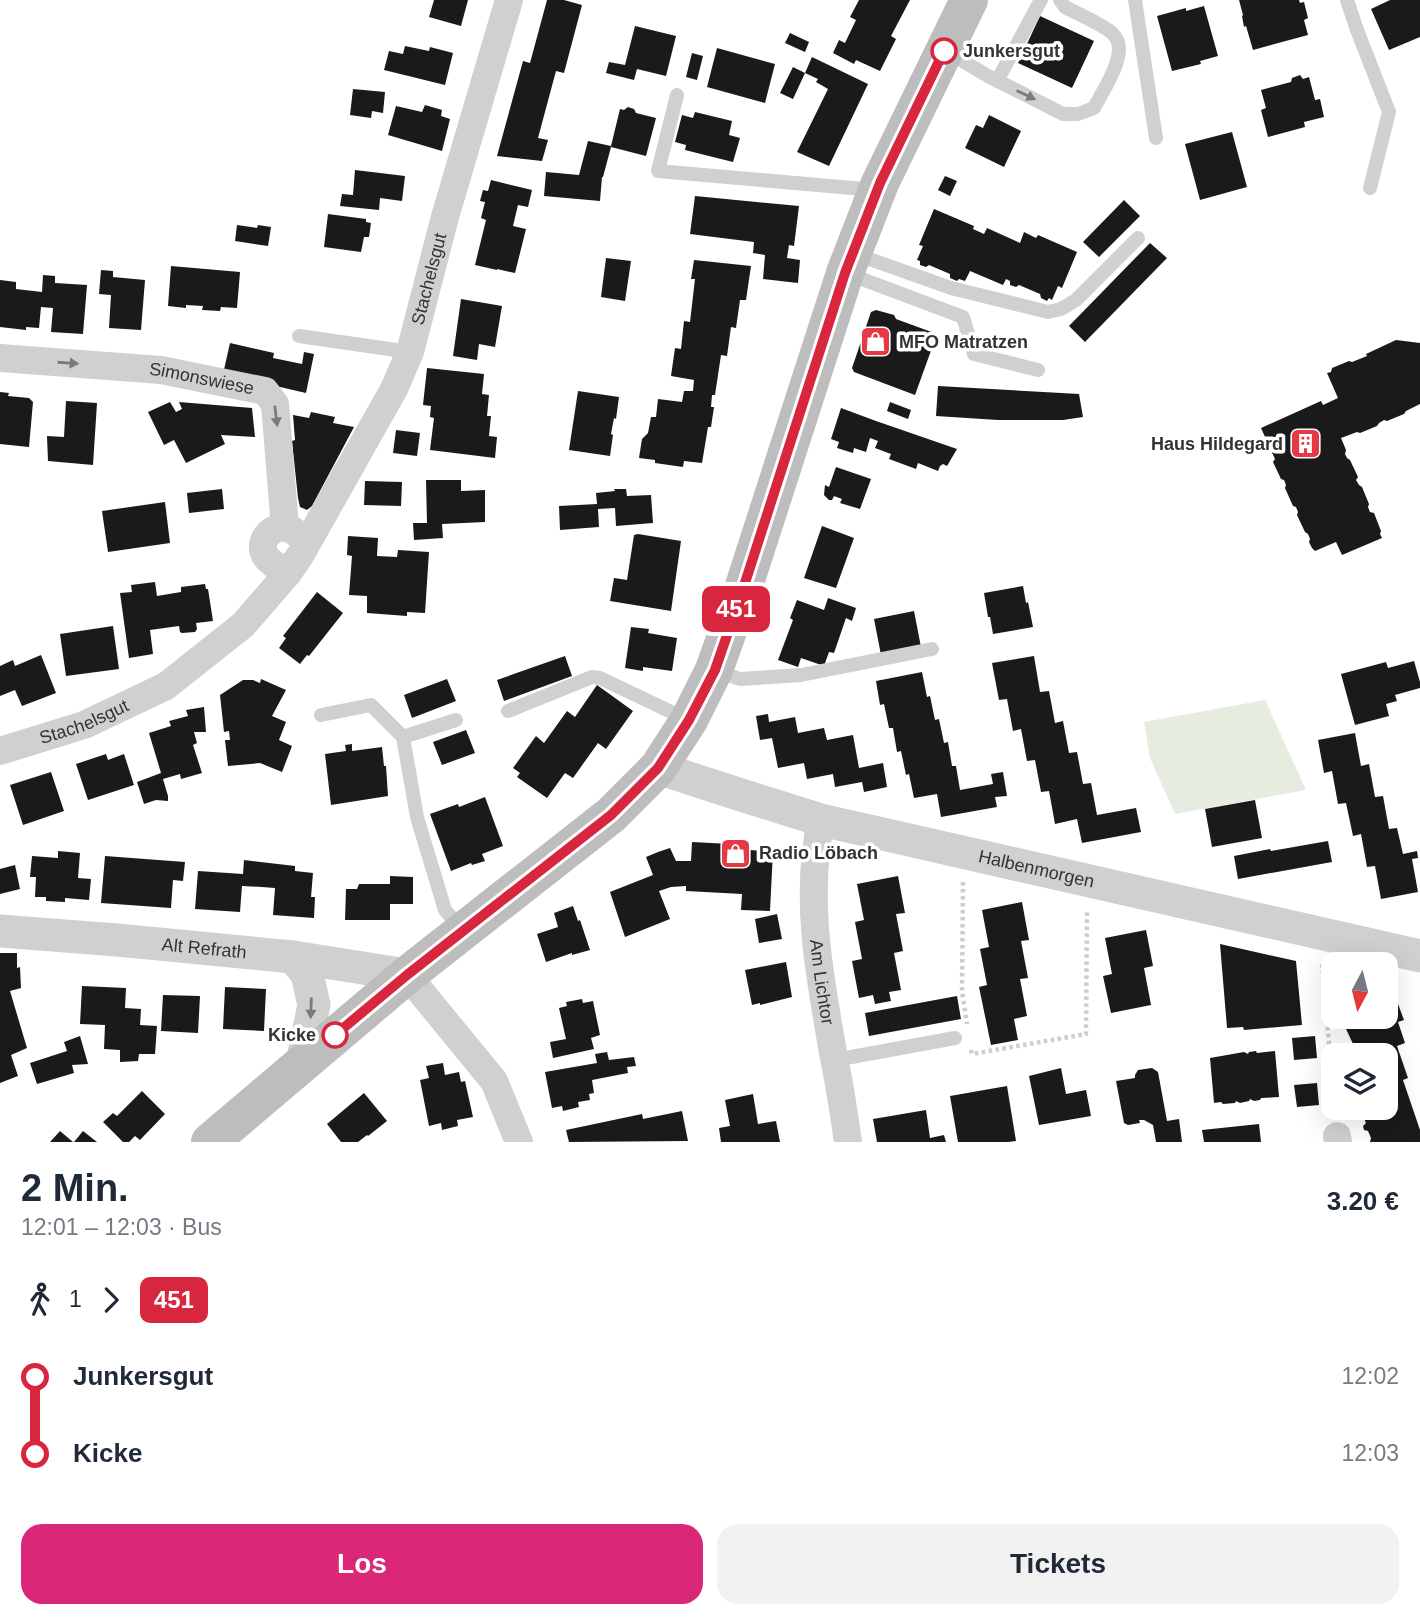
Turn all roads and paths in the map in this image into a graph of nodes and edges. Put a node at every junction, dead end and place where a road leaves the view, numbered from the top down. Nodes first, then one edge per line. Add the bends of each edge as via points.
1 (509, 0) edge
2 (969, 0) edge
3 (1041, 0) edge
4 (1060, 0) edge
5 (1135, 0) edge
6 (1347, 0) edge
7 (944, 51) junction
8 (998, 81) junction
9 (677, 95) dead end
10 (1156, 138) dead end
11 (1370, 188) dead end
12 (878, 190) junction
13 (1138, 238) dead end
14 (849, 263) junction
15 (299, 336) dead end
16 (410, 352) junction
17 (0, 358) edge
18 (1038, 370) dead end
19 (296, 535) junction
20 (288, 573) junction
21 (932, 649) dead end
22 (715, 670) junction
23 (508, 711) dead end
24 (321, 715) dead end
25 (456, 720) dead end
26 (689, 720) junction
27 (403, 737) junction
28 (0, 751) edge
29 (658, 768) junction
30 (821, 820) junction
31 (966, 853) junction
32 (1091, 881) junction
33 (0, 930) edge
34 (464, 932) junction
35 (1319, 932) junction
36 (1420, 956) edge
37 (293, 957) junction
38 (407, 975) junction
39 (962, 1037) joint
40 (1329, 1043) edge
41 (970, 1045) dead end
42 (835, 1060) junction
43 (302, 1063) junction
44 (210, 1142) edge
45 (519, 1142) edge
46 (849, 1142) edge

1 - 16 street, Stachelsgut
2 - 7 main road
3 - 8 lane
8 -> 4 lane via 1063,114 1094,108 1120,47 1114,34
5 - 10 lane
6 - 11 lane via 1389,112
7 - 8 lane
7 - 12 main road
9 - 12 lane via 658,171
12 - 14 main road
13 - 14 lane via 1076,300 1048,312
14 - 18 lane via 963,317 974,355
14 - 22 main road
15 - 16 lane
16 - 19 street, Stachelsgut via 394,389
17 -> 19 street, Simonswiese via 161,370 265,391 275,404
19 - 20 street, Stachelsgut
19 - 20 street, Stachelsgut via 273,530 264,541 265,555
20 - 28 street, Stachelsgut via 243,625 166,686 84,725
21 - 22 lane via 801,675 740,679
22 - 26 main road
23 - 26 lane via 592,677
24 - 27 lane via 371,705
25 - 27 lane
26 - 29 main road
27 - 34 lane via 417,817 445,910
29 - 30 street, Halbenmorgen
29 - 34 main road via 611,815
30 - 31 street, Halbenmorgen
30 - 42 street, Am Lichtor via 816,842 815,942
31 - 32 street, Halbenmorgen
31 - 39 path
32 - 35 street, Halbenmorgen
32 - 41 path via 1086,1034 972,1054
33 - 37 street, Alt Refrath
34 - 38 main road
35 - 36 street, Halbenmorgen
35 - 40 path
37 - 38 street, Alt Refrath
37 -> 43 street via 307,974 314,1005
38 - 43 main road
38 - 45 street via 494,1082
39 - 42 lane
42 - 46 street, Am Lichtor
43 - 44 main road

